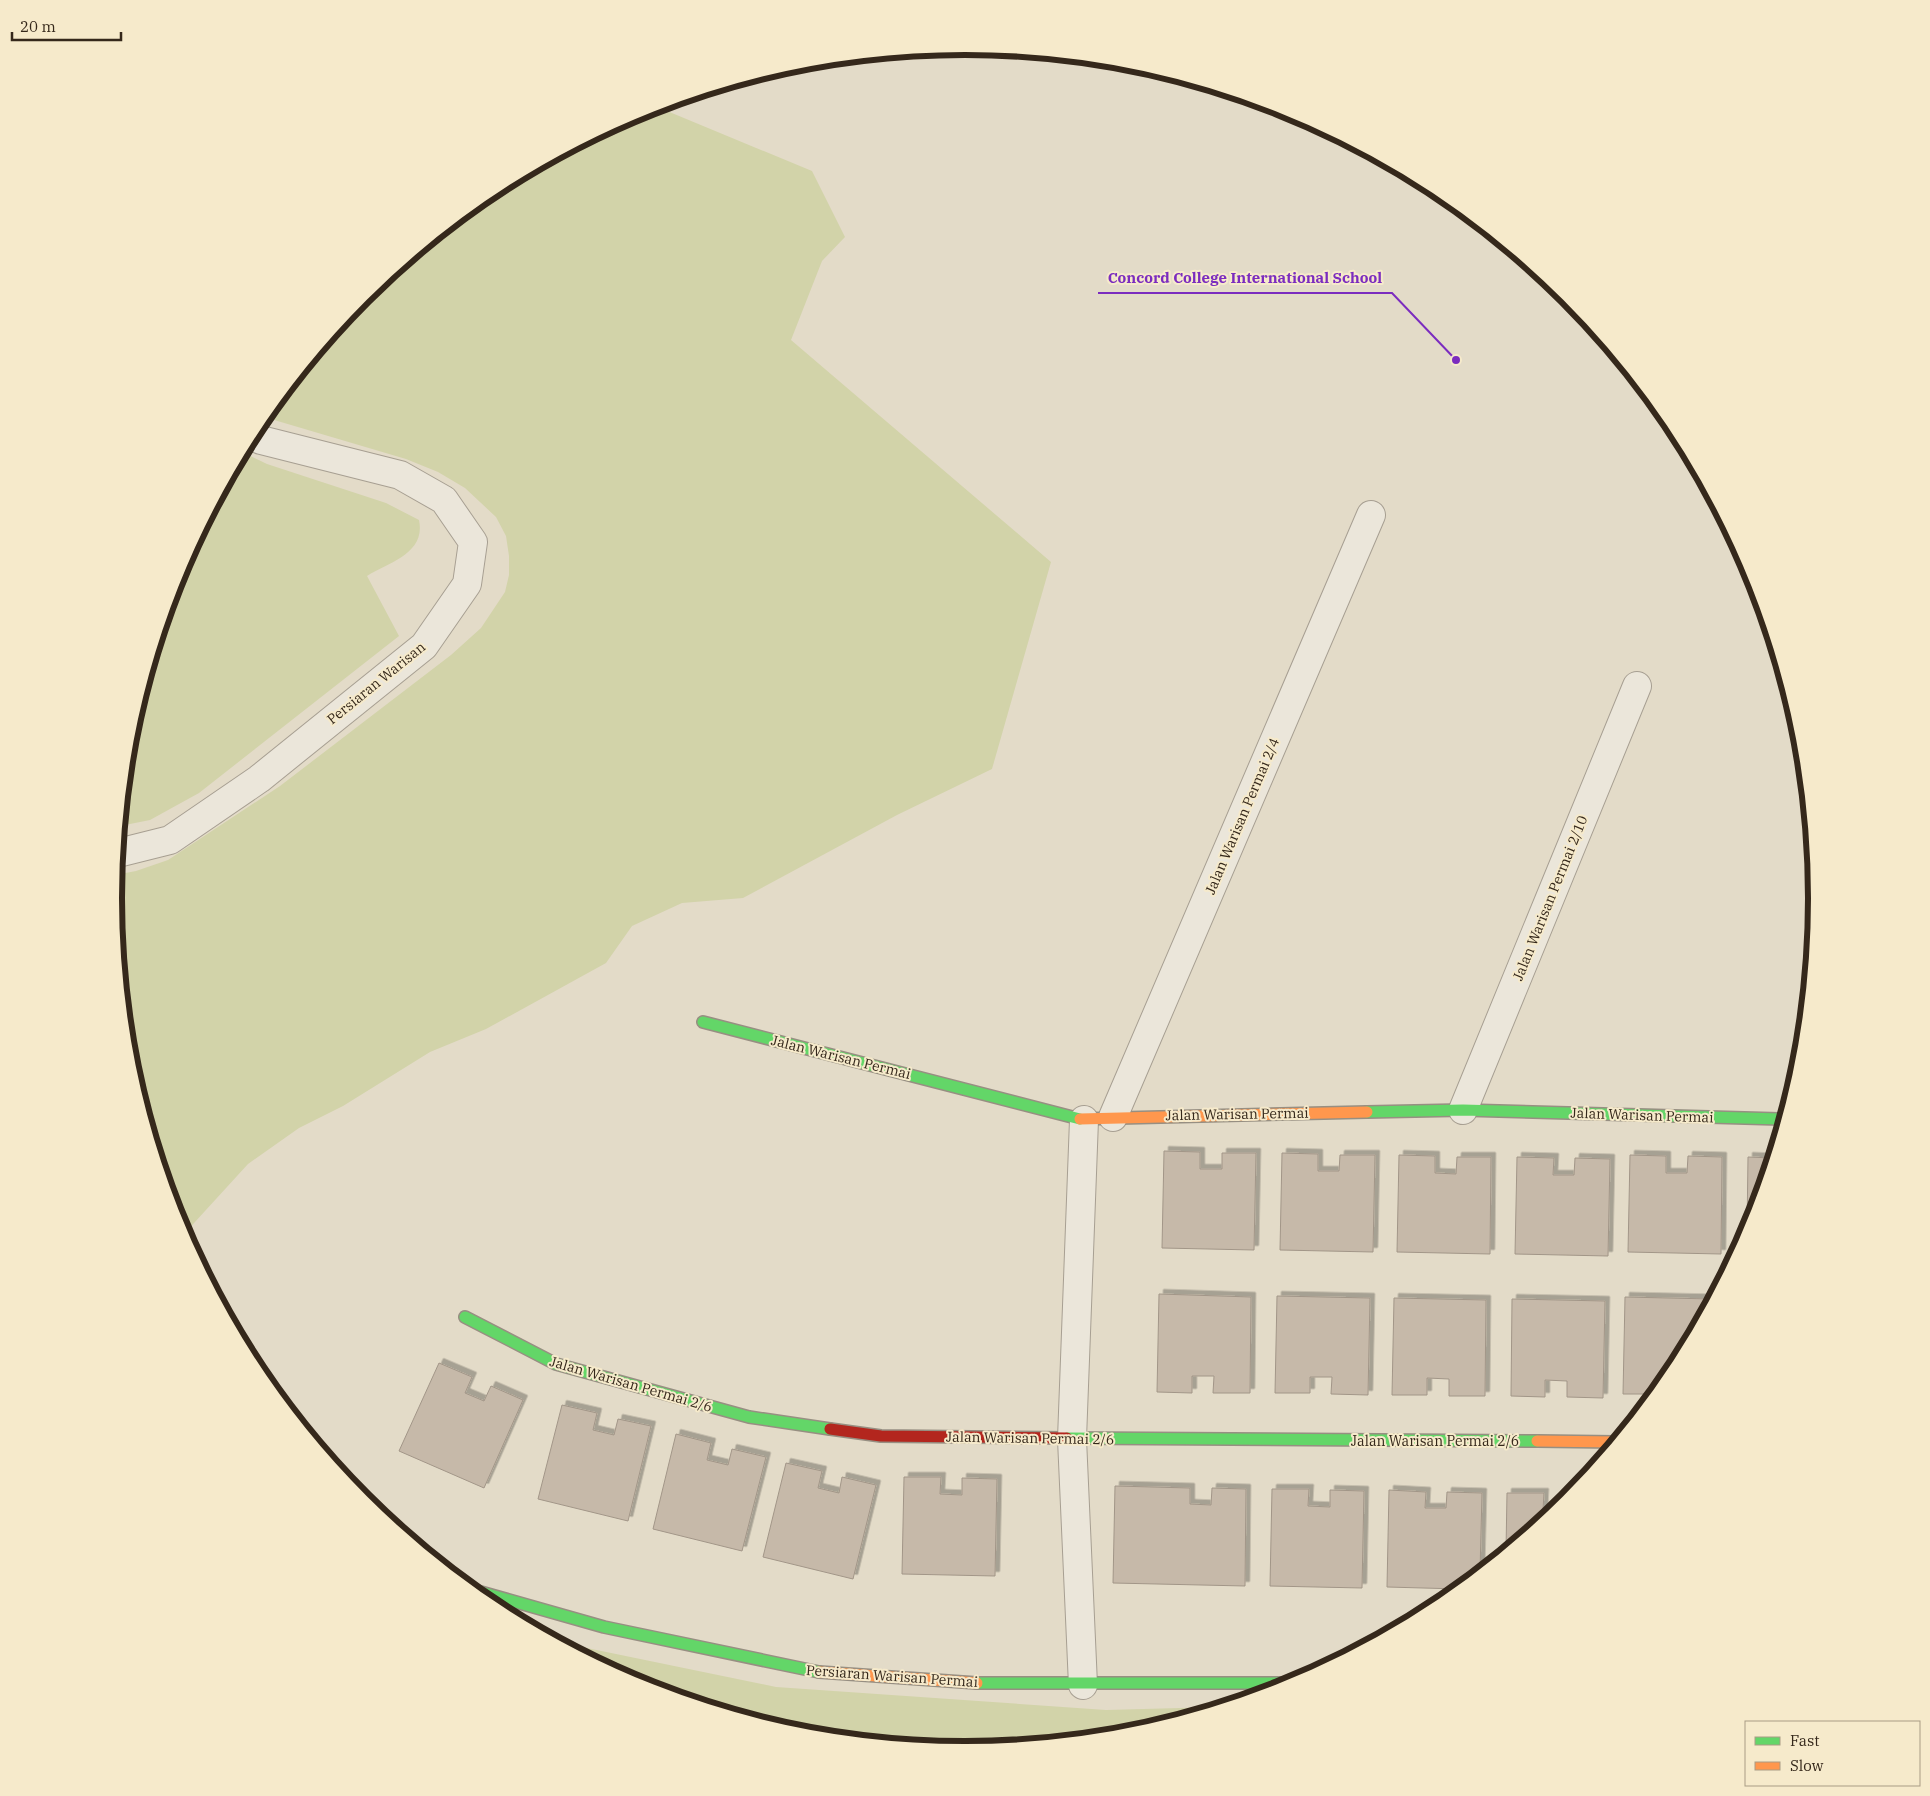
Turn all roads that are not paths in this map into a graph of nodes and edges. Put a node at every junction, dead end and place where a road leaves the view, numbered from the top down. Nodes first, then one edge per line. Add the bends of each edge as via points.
1 (259, 439) edge
2 (1370, 515) dead end
3 (1637, 686) dead end
4 (124, 851) edge
5 (703, 1022) dead end
6 (1463, 1110) junction
7 (1113, 1117) junction
8 (1778, 1118) edge
9 (1084, 1120) junction
10 (465, 1317) dead end
11 (1072, 1439) junction
12 (1609, 1442) edge
13 (492, 1595) edge
14 (1271, 1683) edge
15 (1083, 1685) junction

1 - 4 street, Persiaran Warisan via 400,475 444,500 472,542 468,584 424,646 259,779 170,840
2 - 7 street, Jalan Warisan Permai 2/4
3 - 6 street, Jalan Warisan Permai 2/10
5 - 9 street, Jalan Warisan Permai
6 - 7 street, Jalan Warisan Permai
6 - 8 street, Jalan Warisan Permai
7 - 9 street, Jalan Warisan Permai
9 - 11 street
10 - 11 street, Jalan Warisan Permai 2/6 via 556,1364 748,1418 881,1436
11 - 12 street, Jalan Warisan Permai 2/6
11 - 15 street
13 - 15 street, Persiaran Warisan Permai via 604,1627 813,1672 951,1682
14 - 15 street, Persiaran Warisan Permai

